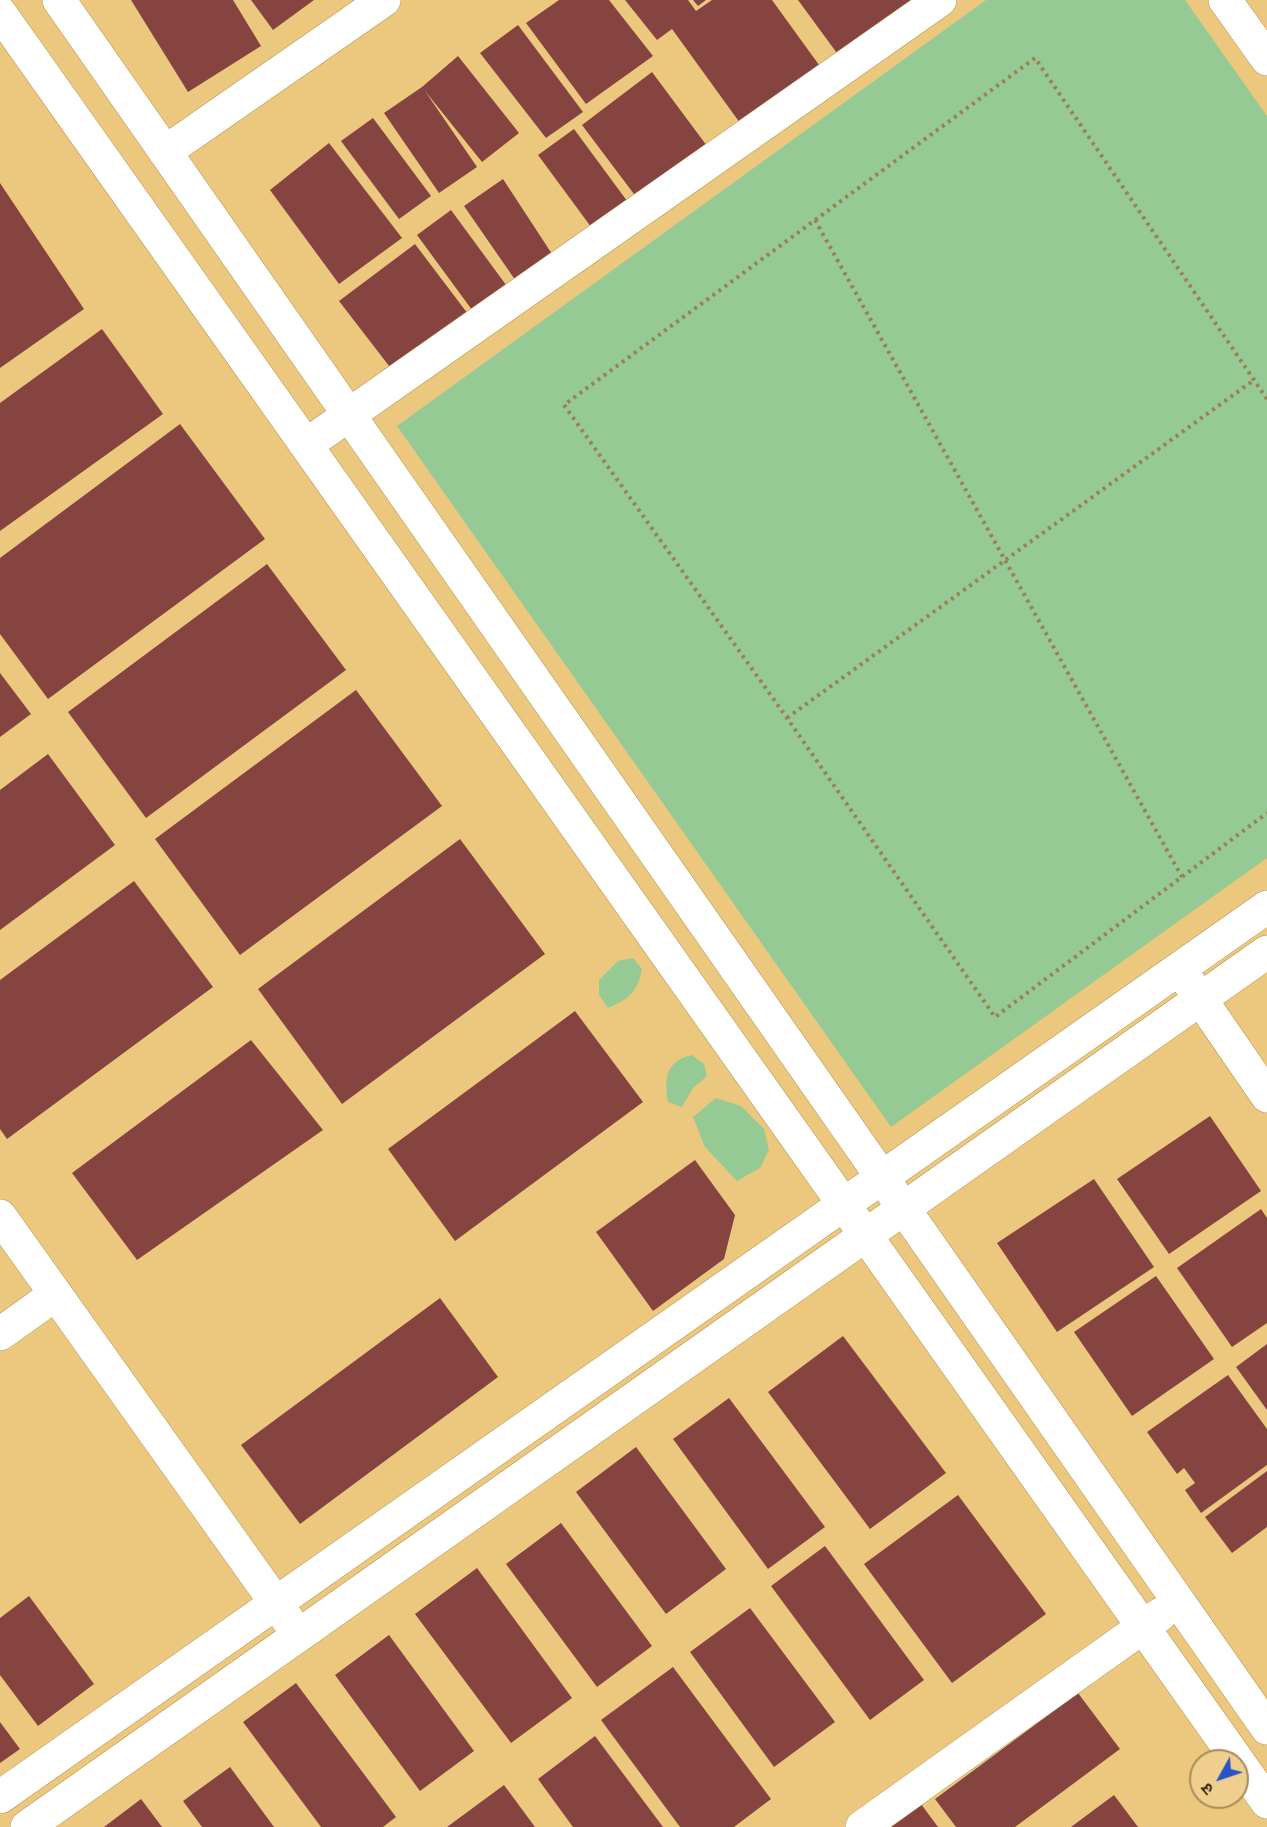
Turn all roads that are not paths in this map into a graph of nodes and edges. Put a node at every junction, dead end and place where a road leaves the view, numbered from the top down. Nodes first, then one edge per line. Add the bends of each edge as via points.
1 (59, 0) edge
2 (384, 0) edge
3 (940, 0) edge
4 (1225, 0) edge
5 (0, 13) edge
6 (1267, 59) edge
7 (165, 152) junction
8 (349, 415) junction
9 (306, 445) junction
10 (1267, 908) edge
11 (1267, 952) edge
12 (1180, 969) junction
13 (1200, 999) junction
14 (1267, 1096) edge
15 (882, 1179) junction
16 (844, 1205) junction
17 (903, 1208) junction
18 (0, 1216) edge
19 (866, 1235) junction
20 (56, 1294) junction
21 (0, 1334) edge
22 (1179, 1602) junction
23 (276, 1603) junction
24 (1143, 1627) junction
25 (299, 1635) junction
26 (1267, 1728) edge
27 (0, 1797) edge
28 (1267, 1802) edge
29 (27, 1827) edge
30 (862, 1827) edge

1 - 7 street
2 - 7 street
3 - 8 street
4 - 6 street
5 - 9 street
7 - 8 street
8 - 9 street
8 - 15 street
9 - 16 street
10 - 12 street
11 - 13 street
12 - 13 street
12 - 15 street
13 - 14 street
13 - 17 street
15 - 16 street
15 - 17 street
16 - 19 street
16 - 23 street
17 - 19 street
17 - 22 street
18 - 20 street
19 - 24 street
19 - 25 street
20 - 21 street
20 - 23 street
22 - 24 street
22 - 26 street
23 - 25 street
23 - 27 street
24 - 28 street
24 - 30 street
25 - 29 street

